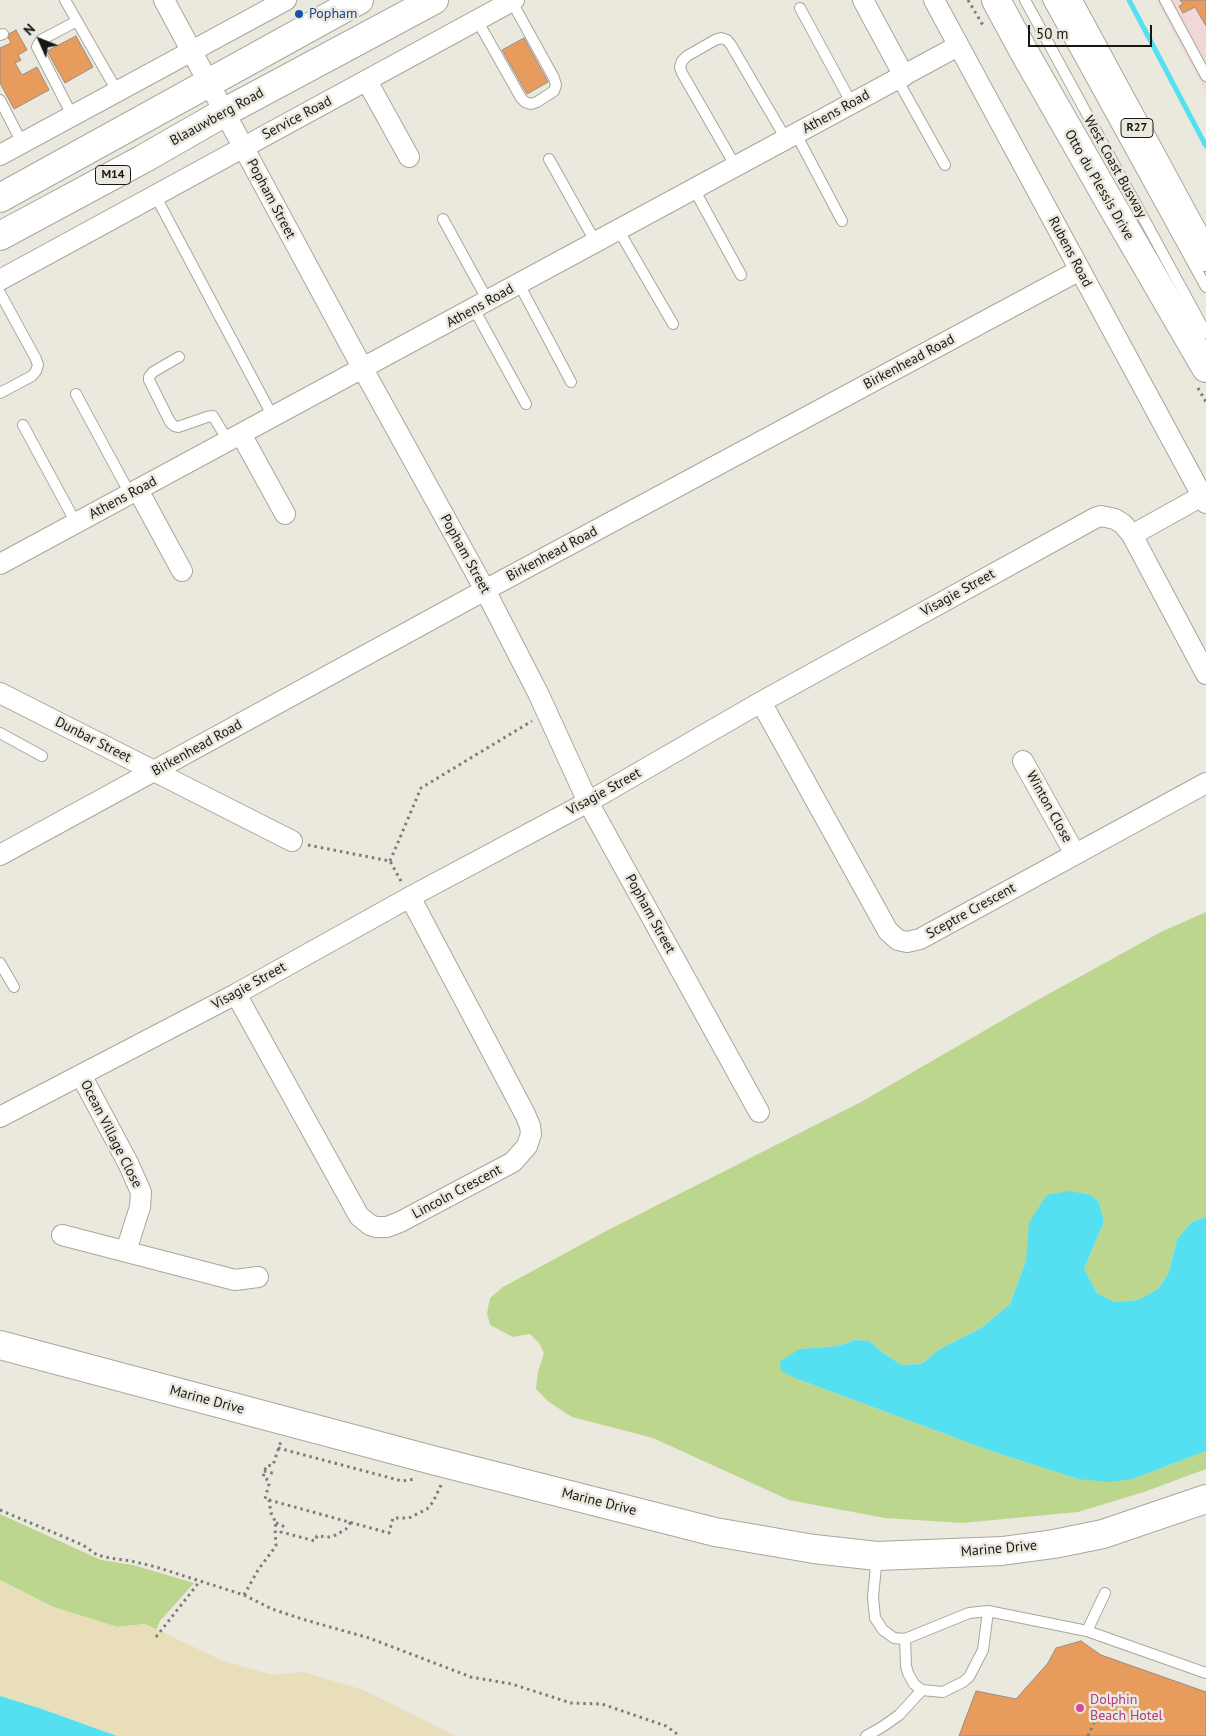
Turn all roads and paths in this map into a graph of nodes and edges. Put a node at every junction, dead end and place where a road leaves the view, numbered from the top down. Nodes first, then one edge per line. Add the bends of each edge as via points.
1 (65, 0) edge
2 (164, 0) edge
3 (286, 0) edge
4 (359, 0) edge
5 (434, 0) edge
6 (863, 0) edge
7 (934, 0) edge
8 (996, 0) edge
9 (1025, 0) edge
10 (1048, 0) edge
11 (1067, 0) edge
12 (1165, 0) edge
13 (513, 1) edge
14 (800, 8) dead end
15 (477, 20) junction
16 (77, 21) junction
17 (958, 46) junction
18 (192, 51) junction
19 (1206, 76) edge
20 (900, 77) junction
21 (366, 81) junction
22 (209, 83) junction
23 (118, 91) junction
24 (0, 100) edge
25 (852, 104) junction
26 (226, 112) junction
27 (72, 115) junction
28 (791, 137) junction
29 (22, 143) junction
30 (244, 147) junction
31 (0, 155) edge
32 (409, 157) dead end
33 (549, 159) dead end
34 (945, 165) dead end
35 (736, 166) junction
36 (694, 189) junction
37 (155, 196) junction
38 (0, 198) edge
39 (443, 220) dead end
40 (842, 221) dead end
41 (619, 231) junction
42 (0, 236) edge
43 (596, 243) junction
44 (1206, 257) edge
45 (1080, 270) junction
46 (741, 274) dead end
47 (0, 280) edge
48 (520, 284) junction
49 (1206, 287) edge
50 (0, 293) edge
51 (481, 305) junction
52 (674, 324) dead end
53 (1206, 333) edge
54 (179, 358) dead end
55 (1206, 368) edge
56 (363, 369) junction
57 (571, 382) dead end
58 (0, 393) edge
59 (76, 394) dead end
60 (526, 404) dead end
61 (273, 417) junction
62 (22, 425) dead end
63 (235, 438) junction
64 (134, 492) junction
65 (1204, 499) edge
66 (285, 514) dead end
67 (76, 523) junction
68 (1132, 535) junction
69 (0, 564) edge
70 (182, 570) dead end
71 (485, 590) junction
72 (1206, 674) edge
73 (0, 693) edge
74 (761, 702) junction
75 (546, 712) junction
76 (0, 733) edge
77 (42, 756) dead end
78 (1023, 761) dead end
79 (154, 772) junction
80 (1206, 783) edge
81 (588, 802) junction
82 (292, 842) joint
83 (1075, 854) junction
84 (0, 855) edge
85 (390, 861) junction
86 (410, 897) junction
87 (0, 963) edge
88 (14, 987) dead end
89 (236, 994) junction
90 (81, 1075) junction
91 (759, 1112) dead end
92 (0, 1117) edge
93 (62, 1236) dead end
94 (126, 1251) junction
95 (258, 1277) dead end
96 (0, 1345) edge
97 (281, 1440) dead end
98 (278, 1448) junction
99 (335, 1454) dead end
100 (343, 1456) dead end
101 (333, 1463) junction
102 (340, 1465) junction
103 (264, 1471) junction
104 (276, 1474) dead end
105 (417, 1479) dead end
106 (441, 1485) dead end
107 (1206, 1499) edge
108 (269, 1500) junction
109 (0, 1510) edge
110 (351, 1522) junction
111 (276, 1523) junction
112 (877, 1556) junction
113 (200, 1581) junction
114 (1105, 1594) dead end
115 (244, 1595) junction
116 (988, 1611) junction
117 (1087, 1631) junction
118 (156, 1637) dead end
119 (905, 1639) junction
120 (1206, 1673) edge
121 (922, 1690) junction
122 (1097, 1716) dead end
123 (680, 1736) edge
124 (866, 1736) edge
125 (1088, 1736) edge

1 - 16 lane
2 - 18 street, Popham Street
3 - 18 street
4 - 22 main road, M14
5 - 26 main road, Blaauwberg Road / M14
6 - 20 street
7 - 17 street, Rubens Road
8 - 55 main road, Otto du Plessis Drive
9 - 53 lane, West Coast Busway
10 - 49 lane, West Coast Busway
11 - 44 main road, R27
12 - 19 lane
13 - 15 street, Service Road
13 - 15 lane via 556,84 554,91 537,102 531,104 521,98
14 - 25 lane
15 - 21 street, Service Road
16 - 23 lane
16 - 27 lane via 41,40 37,47
17 - 20 street, Athens Road
17 - 45 street, Rubens Road
18 - 22 street, Popham Street
18 - 23 street
20 - 25 street, Athens Road
20 - 34 lane
21 - 30 street, Service Road
21 - 32 street
22 - 26 street, Popham Street
22 - 38 main road, M14
23 - 27 street
24 - 29 lane
25 - 28 street, Athens Road
26 - 30 street, Popham Street
26 - 42 main road, Blaauwberg Road / M14
27 - 29 street
28 - 35 street, Athens Road
28 - 35 lane via 732,44 721,38 715,40 687,56 680,67
28 - 40 lane
29 - 31 street
30 - 37 street, Service Road
30 - 56 street, Popham Street
33 - 43 lane
35 - 36 street, Athens Road
36 - 41 street, Athens Road
36 - 46 lane
37 - 47 street, Service Road
37 - 61 lane
39 - 51 lane
41 - 43 street, Athens Road
41 - 52 lane
43 - 48 street, Athens Road
45 - 65 street, Rubens Road
45 - 71 street, Birkenhead Road
48 - 51 street, Athens Road
48 - 57 lane
50 - 58 lane via 38,365 32,376
51 - 56 street, Athens Road
51 - 60 lane
54 - 63 lane via 149,377 170,422 178,427 213,416
56 - 61 street, Athens Road
56 - 71 street, Popham Street
59 - 64 lane
61 - 63 street, Athens Road
62 - 67 lane
63 - 64 street, Athens Road
63 - 66 street
64 - 67 street, Athens Road
64 - 70 street
65 - 68 street
67 - 69 street, Athens Road
68 - 72 street
68 - 74 street, Visagie Street via 1124,524 1115,519 1095,518
71 - 75 street, Popham Street
71 - 79 street, Birkenhead Road
73 - 79 street, Dunbar Street
74 - 81 street, Visagie Street
74 - 83 street, Sceptre Crescent via 888,931 898,940 920,939
75 - 81 street, Popham Street
75 - 85 path via 421,788
76 - 77 lane
78 - 83 street, Winton Close
79 - 82 street, Dunbar Street
79 - 84 street, Birkenhead Road
80 - 83 street, Sceptre Crescent
81 - 86 street, Visagie Street
81 - 91 street, Popham Street
82 - 85 path
85 - 86 path
86 - 89 street, Visagie Street
86 - 89 street, Lincoln Crescent via 527,1120 531,1134 527,1146 513,1162 387,1228 370,1225 359,1216
87 - 88 lane
89 - 90 street, Visagie Street
90 - 92 street, Visagie Street
90 - 94 street, Ocean Village Close via 141,1192 140,1207
93 - 94 street
94 - 95 street via 235,1280
96 - 112 main road, Marine Drive via 715,1532 814,1550
97 - 98 path
98 - 101 path
98 - 103 path via 273,1465 266,1466
99 - 101 path
100 - 102 path
101 - 102 path
102 - 105 path via 402,1481
103 - 104 path
103 - 108 path via 263,1477 269,1484 265,1499
106 - 110 path via 427,1509 409,1518 393,1518 390,1533
107 - 112 main road, Marine Drive via 1103,1534 1054,1544 1002,1551
108 - 110 path
108 - 111 path
109 - 113 path via 83,1544 98,1555 131,1560
110 - 111 path via 336,1535 317,1536 315,1542 281,1532 283,1526
111 - 115 path via 276,1546
112 - 119 lane via 873,1598 875,1618 889,1635
113 - 115 path
113 - 118 path
114 - 117 lane
115 - 123 path via 272,1609 369,1638 471,1677 512,1684 571,1703 602,1704 666,1726
116 - 117 lane
116 - 119 lane via 969,1613
116 - 121 lane via 983,1650 969,1677 943,1692
117 - 120 lane
119 - 121 lane via 908,1673
121 - 124 lane via 899,1715
122 - 125 path

